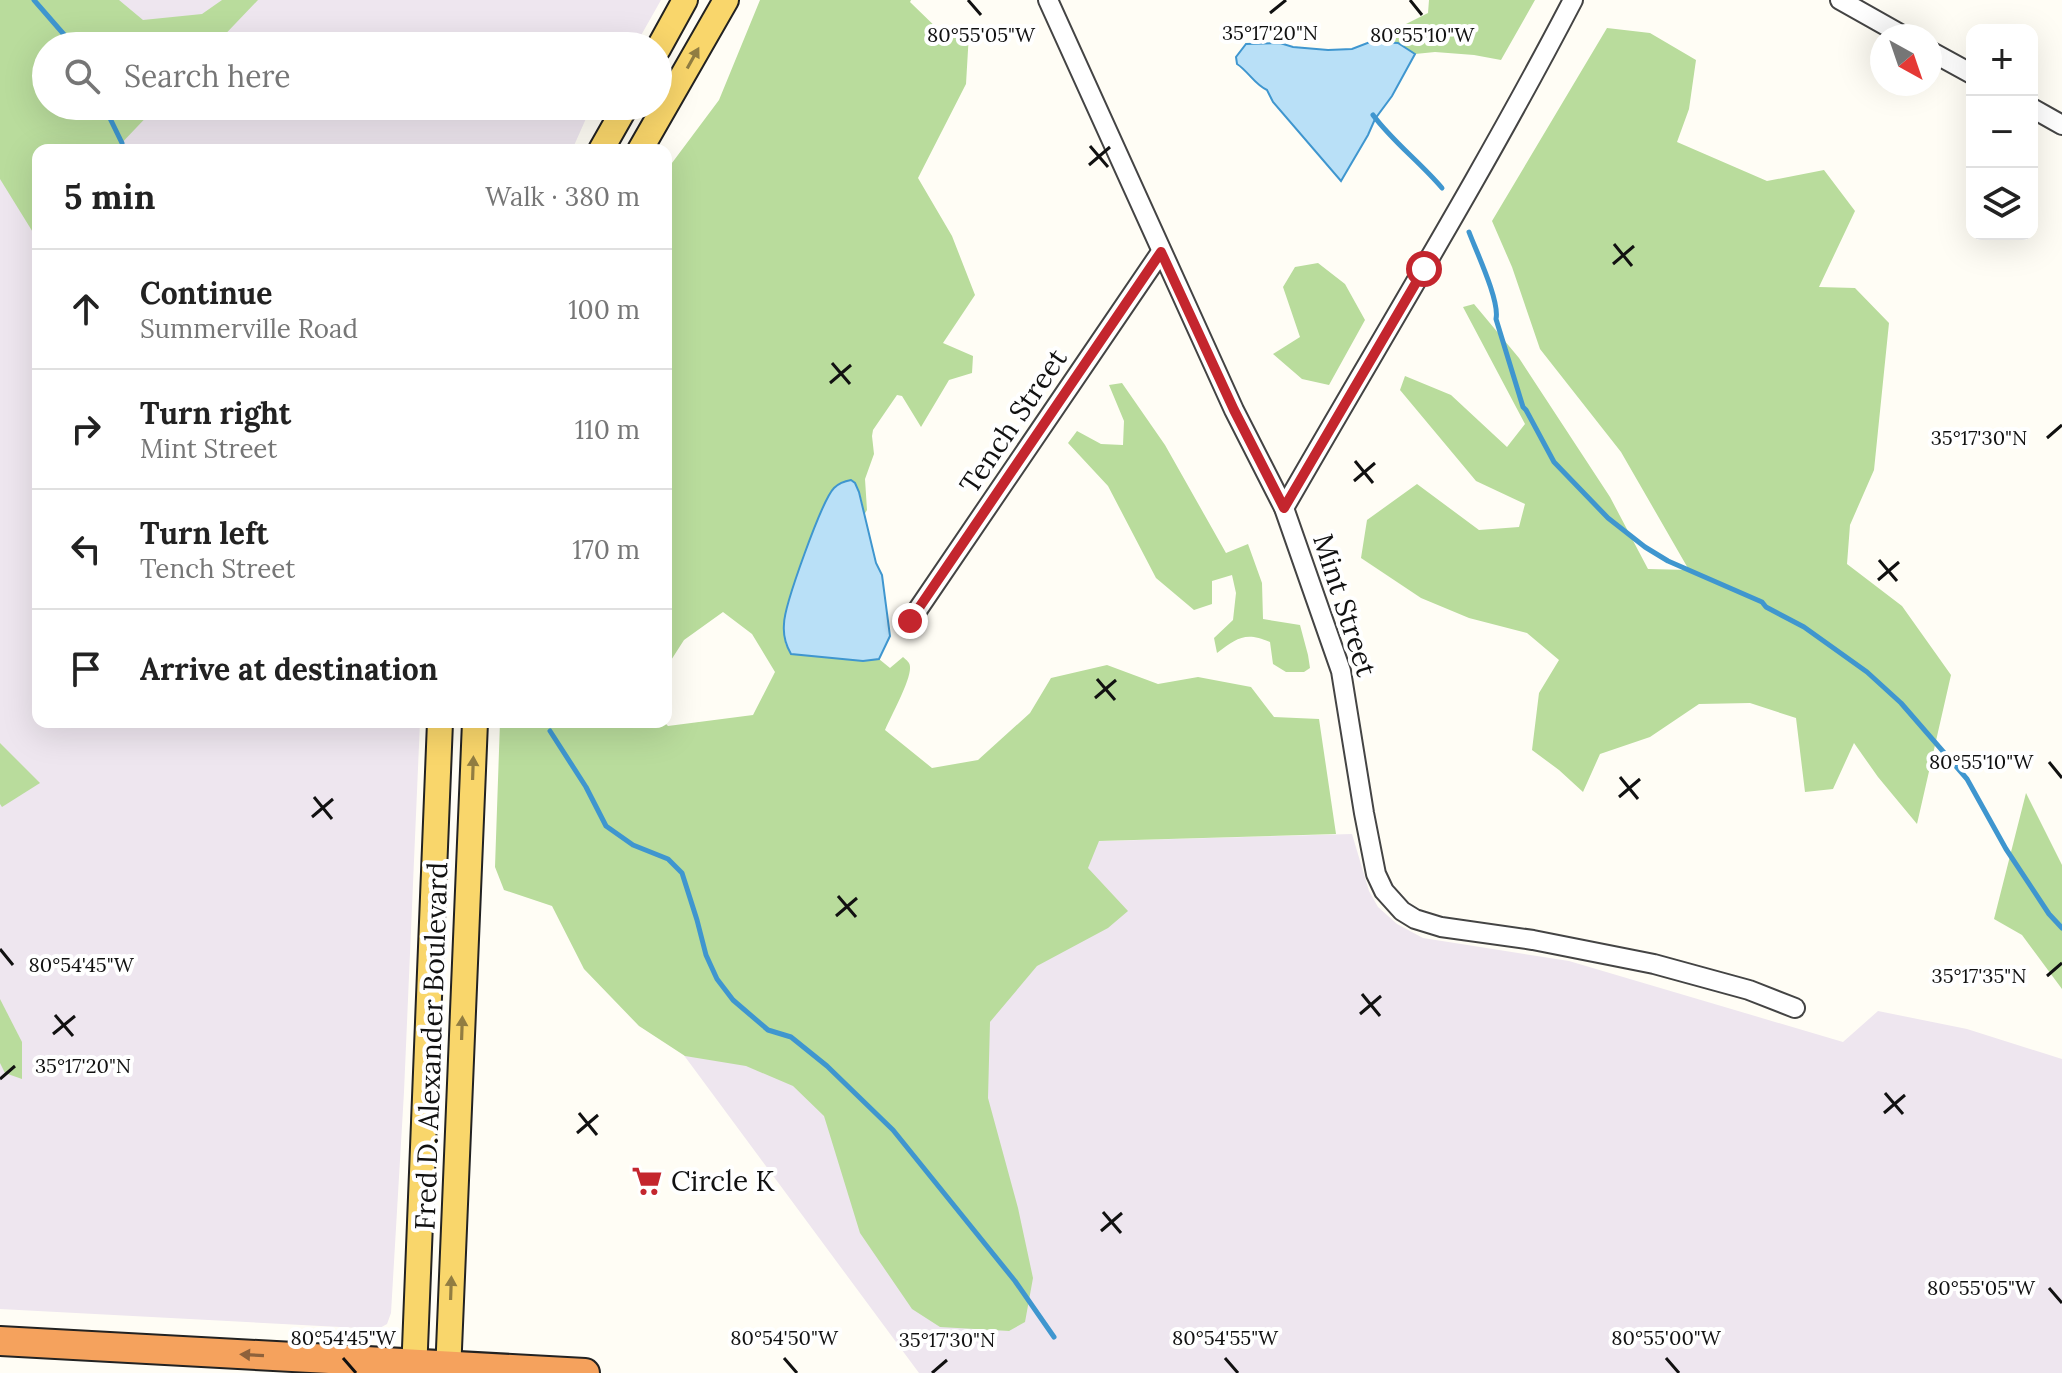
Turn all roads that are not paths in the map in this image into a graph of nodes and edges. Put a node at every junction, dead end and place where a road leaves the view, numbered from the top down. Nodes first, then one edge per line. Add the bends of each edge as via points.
1 (685, 0) edge
2 (726, 0) edge
3 (1048, 0) edge
4 (1573, 0) edge
5 (1840, 0) edge
6 (1883, 24) edge
7 (667, 32) edge
8 (1942, 58) edge
9 (1966, 71) edge
10 (672, 85) edge
11 (2038, 111) edge
12 (618, 120) edge
13 (654, 120) edge
14 (2062, 125) edge
15 (604, 144) edge
16 (643, 144) edge
17 (1161, 252) junction
18 (1284, 508) junction
19 (910, 621) dead end
20 (440, 728) edge
21 (475, 728) edge
22 (1795, 1008) dead end
23 (0, 1341) edge
24 (159, 1351) junction
25 (0, 1360) edge
26 (414, 1369) edge
27 (448, 1370) edge
28 (585, 1373) edge

1 - 7 main road
10 -> 2 main road
3 - 17 street, Mint Street
4 - 18 street
5 - 6 street
8 - 9 street
11 - 14 street
12 - 15 main road
13 - 16 main road
17 - 18 street, Mint Street
17 - 19 street, Tench Street
18 - 22 street, Mint Street via 1341,671 1376,874 1393,903 1415,919 1441,927 1654,964
20 - 26 main road, Fred D. Alexander Boulevard
27 -> 21 main road, Fred D. Alexander Boulevard
23 - 24 highway
24 - 25 highway via 90,1360
26 -> 24 highway
26 - 27 highway
27 - 28 highway

